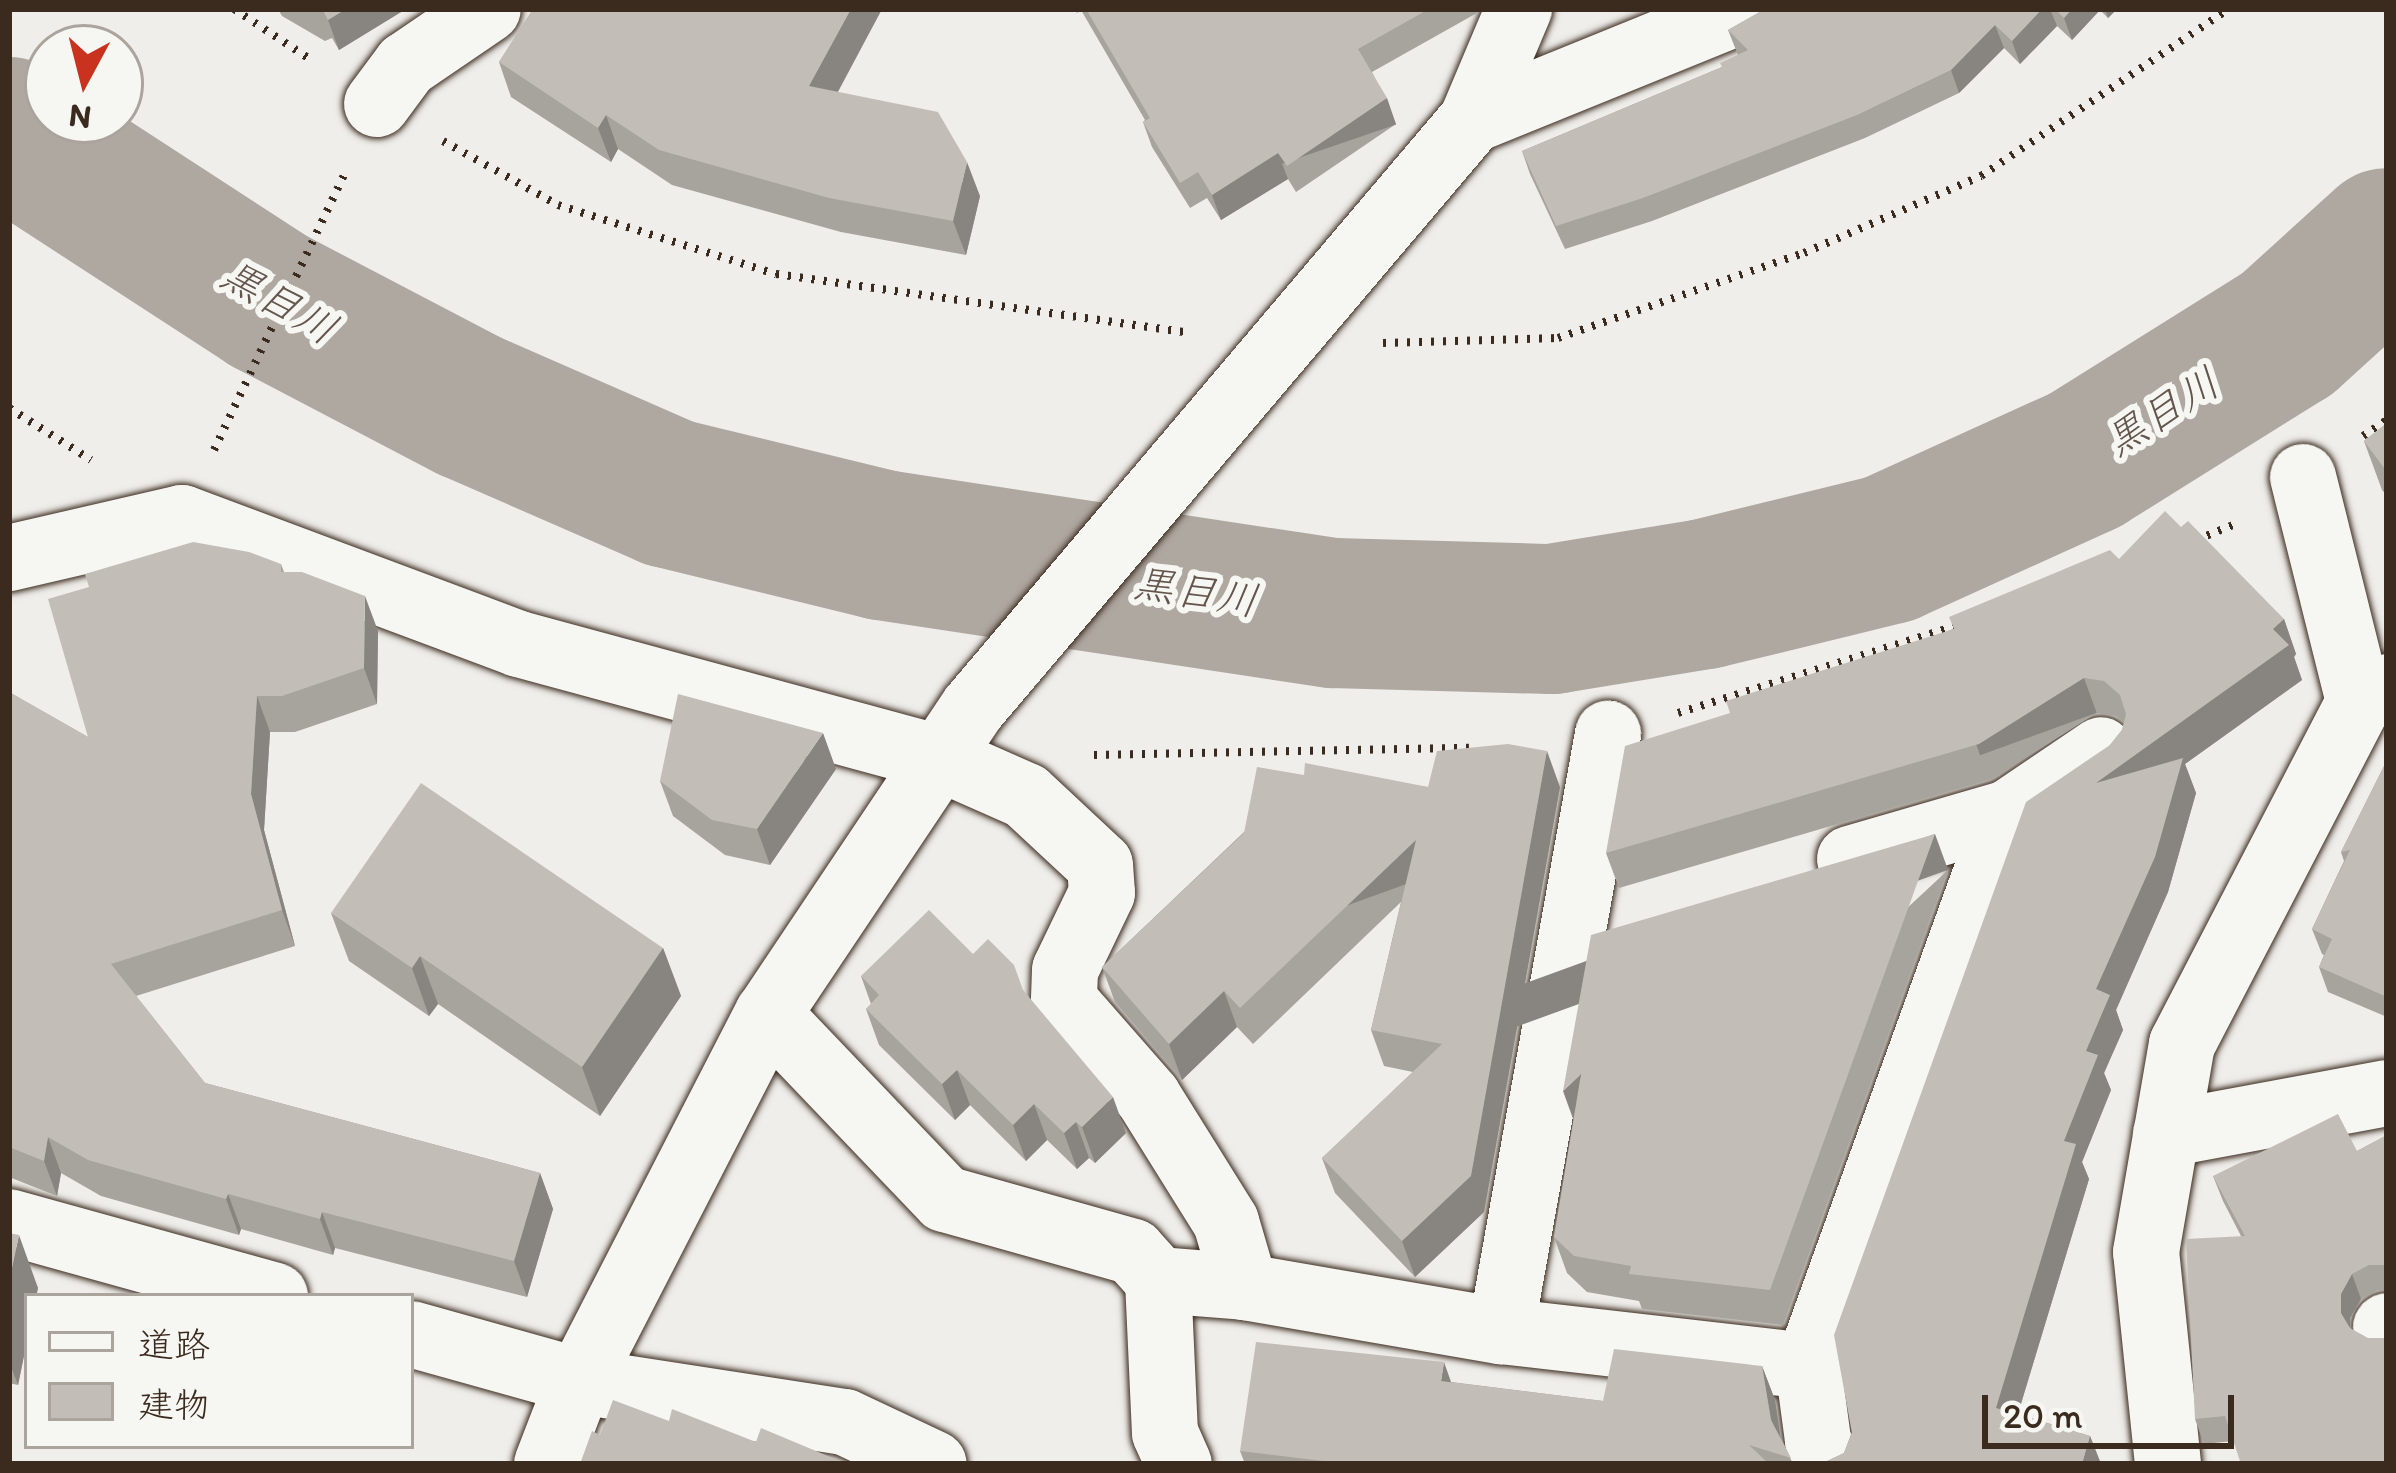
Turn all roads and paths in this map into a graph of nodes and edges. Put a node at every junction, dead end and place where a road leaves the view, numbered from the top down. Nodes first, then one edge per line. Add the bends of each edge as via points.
1 (234, 9) edge
2 (488, 9) edge
3 (1520, 9) edge
4 (1745, 9) edge
5 (2229, 9) edge
6 (377, 104) junction
7 (1472, 120) junction
8 (1281, 346) junction
9 (2387, 420) edge
10 (2303, 477) junction
11 (182, 518) junction
12 (2188, 542) edge
13 (9, 558) edge
14 (1985, 615) edge
15 (2373, 695) edge
16 (956, 733) junction
17 (1608, 734) joint
18 (1483, 748) edge
19 (2101, 750) edge
20 (1081, 755) dead end
21 (2008, 813) junction
22 (1789, 877) edge
23 (1636, 922) edge
24 (1570, 941) junction
25 (768, 1014) junction
26 (2382, 1107) edge
27 (2166, 1134) junction
28 (9, 1222) edge
29 (1158, 1280) junction
30 (1245, 1287) junction
31 (264, 1293) edge
32 (1501, 1331) junction
33 (414, 1335) edge
34 (1808, 1366) junction
35 (578, 1381) junction
36 (547, 1464) edge
37 (934, 1464) edge
38 (1178, 1464) edge
39 (1828, 1464) edge
40 (2168, 1464) edge

1 - 6 path
2 - 6 street via 406,65
3 - 7 street
4 - 7 street
5 - 8 path via 1981,176 1804,253 1558,338
6 - 8 path via 558,205 776,274
6 - 11 path
7 - 8 street
8 - 16 street
9 - 10 path
10 - 12 path via 2233,526
10 - 15 street
11 - 13 street
11 - 16 street via 519,644
14 - 17 path
15 - 27 street via 2182,1044
16 - 25 street
16 - 30 street via 1100,865 1102,893 1065,970 1064,1001 1148,1097 1226,1222
17 - 24 street
18 - 20 path
19 - 21 street
21 - 22 street
21 - 34 street
23 - 24 street
24 - 32 street
25 - 29 street via 945,1199 1133,1252
25 - 35 street
26 - 27 street
27 - 40 street via 2146,1252
28 - 31 street
29 - 30 street
29 - 38 street via 1166,1433
30 - 32 street
32 - 34 street
33 - 35 street
34 - 39 street
35 - 36 street
35 - 37 street via 845,1422

